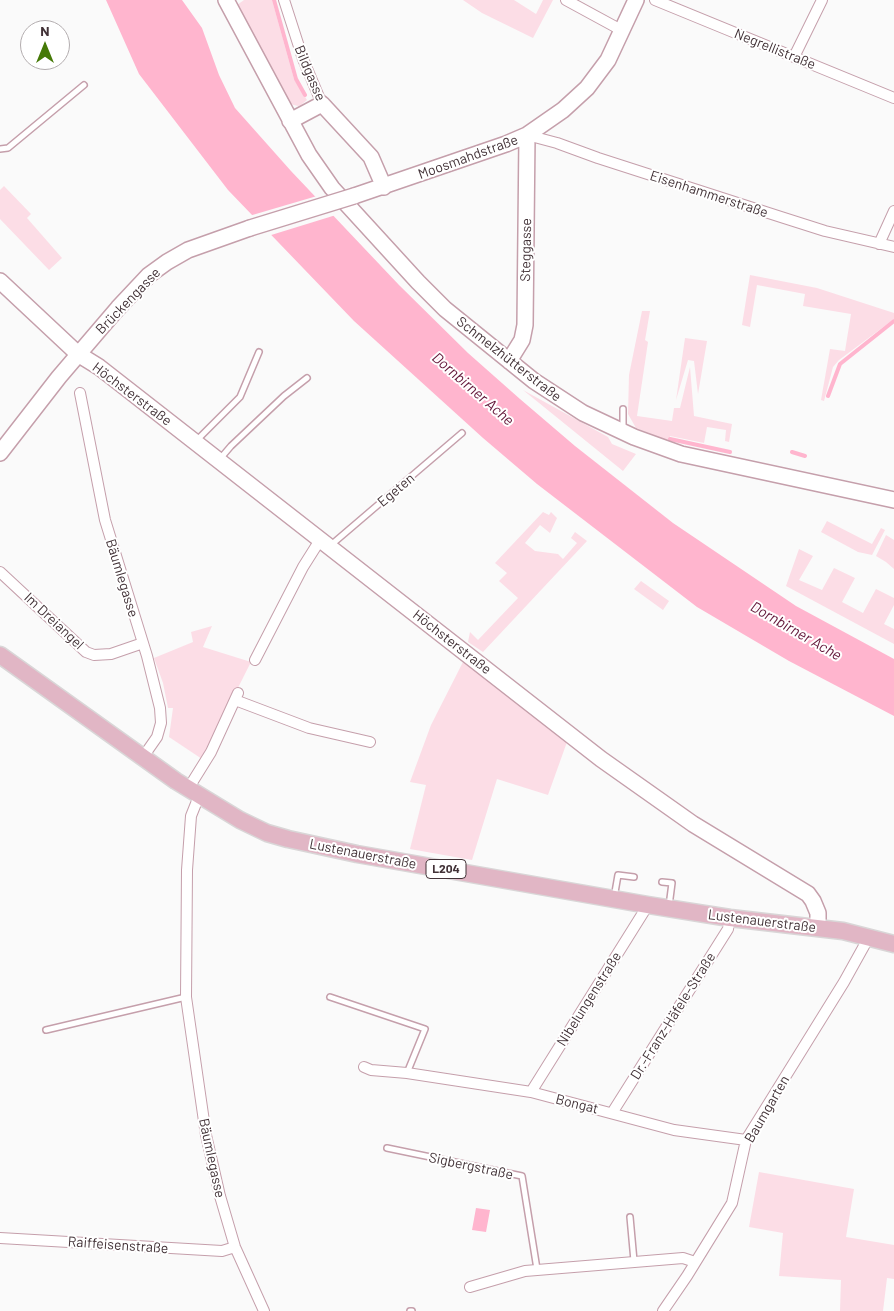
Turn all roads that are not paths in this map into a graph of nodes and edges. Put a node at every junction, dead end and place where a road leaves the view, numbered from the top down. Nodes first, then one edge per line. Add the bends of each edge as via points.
1 (226, 0) edge
2 (284, 0) edge
3 (566, 0) edge
4 (636, 0) edge
5 (655, 0) edge
6 (822, 0) edge
7 (623, 31) junction
8 (794, 57) junction
9 (84, 85) dead end
10 (894, 98) edge
11 (322, 104) junction
12 (290, 122) junction
13 (527, 135) junction
14 (0, 149) edge
15 (384, 187) junction
16 (354, 196) joint
17 (894, 211) edge
18 (879, 244) junction
19 (894, 247) edge
20 (0, 281) edge
21 (259, 352) dead end
22 (78, 354) junction
23 (509, 361) junction
24 (307, 378) dead end
25 (80, 393) dead end
26 (623, 408) dead end
27 (623, 432) junction
28 (462, 433) dead end
29 (196, 442) junction
30 (1, 450) edge
31 (219, 460) junction
32 (894, 500) edge
33 (324, 543) junction
34 (0, 572) edge
35 (143, 643) junction
36 (0, 655) edge
37 (255, 660) dead end
38 (370, 742) dead end
39 (143, 757) junction
40 (193, 792) junction
41 (634, 877) dead end
42 (662, 882) dead end
43 (614, 899) junction
44 (648, 905) junction
45 (669, 909) junction
46 (730, 918) junction
47 (818, 927) junction
48 (869, 937) junction
49 (894, 944) edge
50 (186, 997) junction
51 (330, 997) dead end
52 (46, 1030) dead end
53 (364, 1067) dead end
54 (407, 1073) junction
55 (531, 1092) junction
56 (612, 1113) junction
57 (746, 1140) junction
58 (387, 1148) dead end
59 (630, 1217) dead end
60 (0, 1238) edge
61 (235, 1248) junction
62 (634, 1261) junction
63 (695, 1262) junction
64 (537, 1269) junction
65 (470, 1287) dead end
66 (264, 1311) edge
67 (663, 1311) edge

1 - 12 street, Schmelzhütterstraße
2 - 11 street, Bildgasse
3 - 7 street
4 - 7 street, Moosmahdstraße
5 - 8 street, Negrellistraße
6 - 8 street
7 - 13 street, Moosmahdstraße via 608,60 587,88 563,110
8 - 10 street, Negrellistraße
9 - 14 lane via 8,148
11 - 12 street
11 - 15 street, Bildgasse via 371,157
12 - 23 street, Schmelzhütterstraße via 315,166 370,230 445,309
13 - 15 street, Moosmahdstraße via 485,153
13 - 18 street, Eisenhammerstraße via 825,231
13 - 23 street, Steggasse via 525,325 522,340
15 - 16 street, Moosmahdstraße
16 - 22 street, Brückengasse, bridge via 194,248 162,265 134,290
17 - 18 street
18 - 19 street, Eisenhammerstraße
20 - 22 street, Höchsterstraße
21 - 29 lane via 240,397
22 - 29 street, Höchsterstraße
22 - 30 street, Brückengasse
23 - 27 street, Schmelzhütterstraße via 583,413
24 - 31 lane via 284,396
25 - 35 street, Bäumlegasse via 105,520
26 - 27 lane
27 - 32 street, Schmelzhütterstraße via 681,454
28 - 33 lane, Egeten
29 - 31 street, Höchsterstraße
31 - 33 street, Höchsterstraße
33 - 37 street, Egeten via 303,568
33 - 47 street, Höchsterstraße via 643,790 808,894 818,913
34 - 35 street, Im Dreiangel via 86,652 111,654
35 - 39 street, Bäumlegasse via 157,693 161,723 157,737
36 - 39 main road, Lustenauerstraße / L204
38 - 40 street via 300,725 236,696
39 - 40 main road, Lustenauerstraße / L204
40 - 43 main road, Lustenauerstraße / L204 via 240,820 288,839
40 - 50 street, Bäumlegasse via 187,870
41 - 43 lane via 618,875
42 - 45 lane via 672,883
43 - 44 main road, Lustenauerstraße / L204
44 - 45 main road, Lustenauerstraße / L204
44 - 55 street, Nibelungenstraße
45 - 46 main road, Lustenauerstraße / L204
46 - 47 main road, Lustenauerstraße / L204
46 - 56 street, Dr.-Franz-Häfele-Straße via 728,929
47 - 48 main road, Lustenauerstraße / L204
48 - 49 main road, Lustenauerstraße / L204
48 - 57 street, Baumgarten
50 - 52 lane
50 - 61 street, Bäumlegasse via 206,1136
51 - 54 lane via 425,1029
53 - 54 street, Bongat
54 - 55 street, Bongat
55 - 56 street, Bongat
56 - 57 street, Bongat via 674,1130
57 - 63 street, Baumgarten via 732,1203
58 - 64 lane, Sigbergstraße via 522,1176
59 - 62 lane
60 - 61 street, Raiffeisenstraße via 222,1251
61 - 66 street, Bäumlegasse
62 - 63 street via 683,1258
62 - 64 street
63 - 67 street, Baumgarten
64 - 65 street

